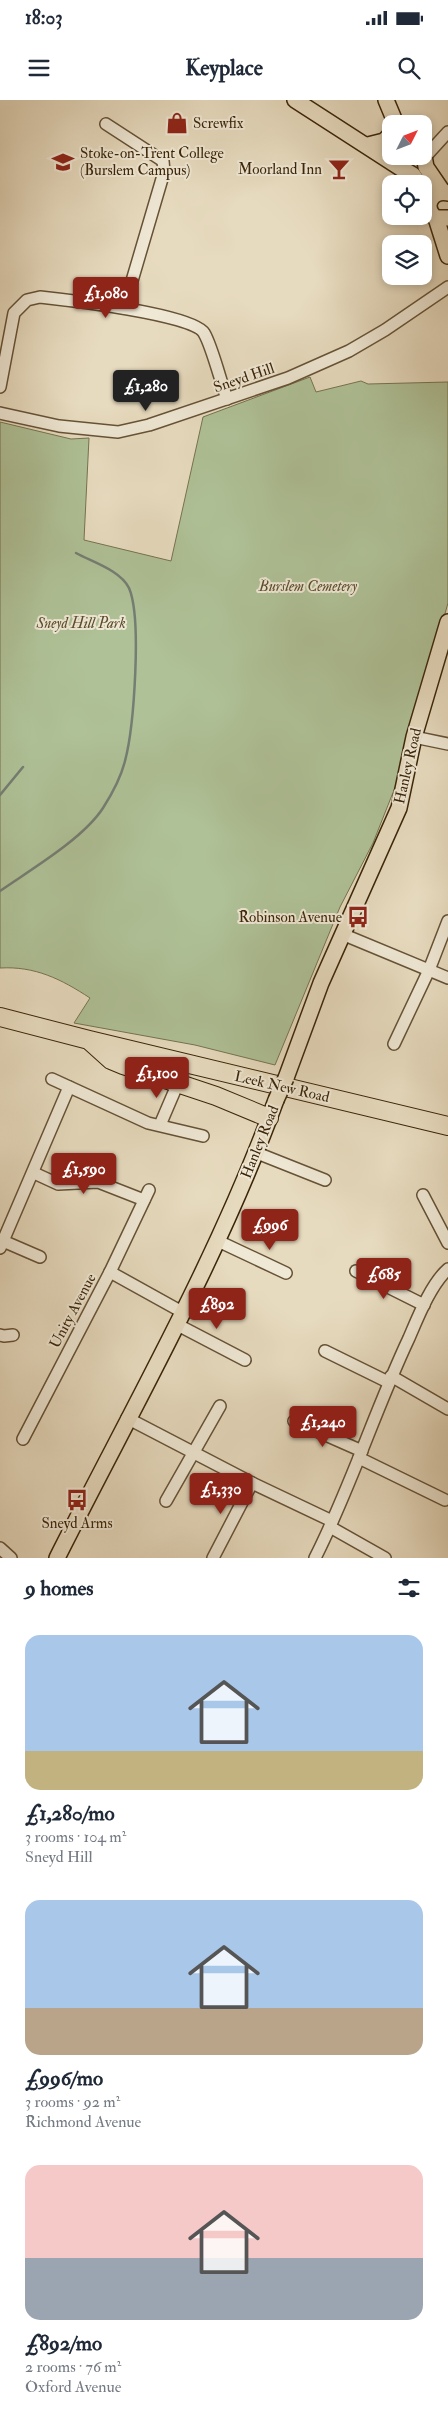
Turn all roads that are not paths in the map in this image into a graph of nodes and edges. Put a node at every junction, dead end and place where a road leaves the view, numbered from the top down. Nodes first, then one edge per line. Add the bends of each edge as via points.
1 (294, 100) edge
2 (386, 100) edge
3 (392, 115) edge
4 (106, 124) dead end
5 (448, 132) edge
6 (382, 142) edge
7 (369, 146) junction
8 (382, 150) edge
9 (416, 166) edge
10 (445, 192) edge
11 (432, 194) edge
12 (442, 218) edge
13 (448, 256) edge
14 (448, 287) edge
15 (124, 308) junction
16 (0, 387) edge
17 (227, 399) junction
18 (0, 412) edge
19 (447, 628) edge
20 (414, 738) junction
21 (448, 744) edge
22 (448, 922) edge
23 (342, 934) junction
24 (429, 970) junction
25 (448, 978) edge
26 (0, 1017) edge
27 (89, 1040) junction
28 (394, 1044) dead end
29 (286, 1077) junction
30 (52, 1079) dead end
31 (178, 1082) junction
32 (69, 1086) junction
33 (269, 1118) junction
34 (422, 1119) junction
35 (160, 1125) junction
36 (448, 1126) edge
37 (203, 1136) dead end
38 (257, 1153) junction
39 (34, 1173) junction
40 (325, 1180) dead end
41 (423, 1195) dead end
42 (218, 1241) junction
43 (448, 1243) edge
44 (2, 1244) edge
45 (40, 1257) dead end
46 (448, 1269) edge
47 (356, 1271) dead end
48 (110, 1272) junction
49 (286, 1272) dead end
50 (424, 1305) junction
51 (180, 1319) junction
52 (0, 1334) edge
53 (13, 1334) dead end
54 (326, 1351) dead end
55 (245, 1360) dead end
56 (389, 1379) junction
57 (220, 1406) dead end
58 (448, 1409) edge
59 (128, 1418) junction
60 (294, 1422) dead end
61 (23, 1439) dead end
62 (194, 1454) junction
63 (360, 1454) junction
64 (252, 1484) junction
65 (445, 1500) dead end
66 (166, 1501) dead end
67 (331, 1524) junction
68 (0, 1548) edge
69 (11, 1558) edge
70 (57, 1558) edge
71 (213, 1558) edge
72 (314, 1558) edge
73 (385, 1558) edge

1 - 7 main road
2 - 3 main road
4 - 15 street via 163,160 164,172
5 - 9 street
6 - 7 main road
7 - 8 main road
7 - 9 main road
9 - 10 main road
10 - 11 main road
12 - 13 main road
14 - 17 street, Sneyd Hill via 349,351 288,378
15 - 16 street via 40,297 27,300 14,313
15 - 17 street via 193,324 204,332
17 - 18 street, Sneyd Hill via 118,432 59,426
19 - 20 main road, Hanley Road
20 - 21 street
20 - 23 main road, Hanley Road via 399,808
22 - 24 street
23 - 24 street
23 - 29 main road, Hanley Road
24 - 25 street
24 - 28 street
26 - 27 highway, Leek New Road
27 - 31 highway via 111,1060
27 - 34 highway, Leek New Road
29 - 33 main road, Hanley Road, bridge
29 - 34 highway via 412,1108
30 - 32 street
31 - 33 highway
31 - 35 street
32 - 35 street via 148,1123
32 - 39 street
33 - 38 main road, Hanley Road
34 - 36 highway, Leek New Road
35 - 37 street
38 - 40 street
38 - 42 main road, Hanley Road
39 - 44 street
39 - 48 street via 58,1184 98,1182 146,1195
41 - 43 street
42 - 49 street
42 - 51 main road, Hanley Road
44 - 45 street
46 - 50 street
47 - 50 street
48 - 51 street, Unity Avenue
48 - 61 street, Unity Avenue
50 - 56 street
51 - 55 street, Unity Avenue
51 - 59 main road, Hanley Road
52 - 53 street
54 - 56 street
56 - 58 street
56 - 63 street
57 - 62 street
59 - 62 street
59 - 70 main road, Hanley Road
60 - 63 street
62 - 64 street
62 - 66 street
63 - 65 street
63 - 67 street
64 - 67 street
64 - 71 street
67 - 72 street
67 - 73 street
68 - 69 street

